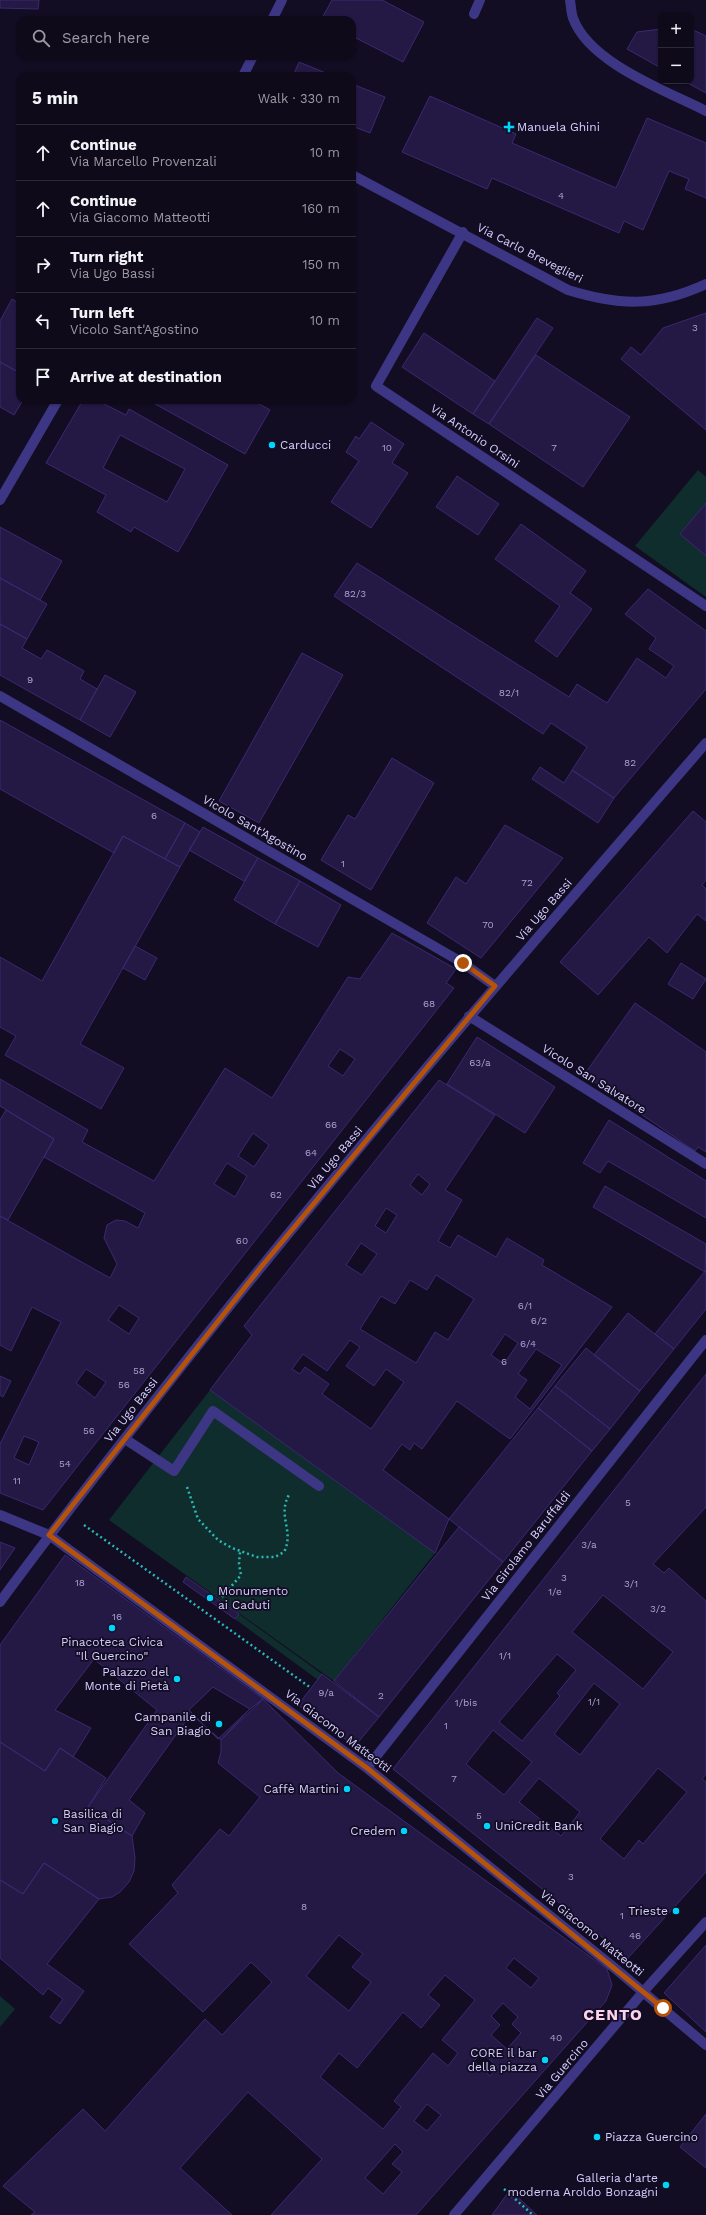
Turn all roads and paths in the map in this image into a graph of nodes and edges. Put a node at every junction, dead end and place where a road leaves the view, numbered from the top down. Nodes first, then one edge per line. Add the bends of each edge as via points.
1 (282, 0) edge
2 (480, 0) edge
3 (570, 0) edge
4 (474, 14) dead end
5 (274, 16) edge
6 (251, 60) edge
7 (245, 72) edge
8 (706, 111) edge
9 (356, 177) edge
10 (463, 232) junction
11 (706, 284) edge
12 (56, 404) edge
13 (0, 500) edge
14 (706, 606) edge
15 (0, 696) edge
16 (706, 743) edge
17 (495, 986) junction
18 (469, 1016) junction
19 (706, 1164) edge
20 (706, 1340) edge
21 (125, 1439) junction
22 (174, 1471) junction
23 (301, 1475) junction
24 (319, 1486) dead end
25 (67, 1512) junction
26 (0, 1515) edge
27 (49, 1535) junction
28 (240, 1552) junction
29 (222, 1597) dead end
30 (0, 1602) edge
31 (311, 1688) dead end
32 (367, 1768) junction
33 (706, 1922) edge
34 (644, 1991) junction
35 (706, 2045) edge
36 (508, 2193) dead end
37 (454, 2215) edge
38 (533, 2215) edge

1 - 5 street
2 - 4 street
3 - 8 street via 574,19 584,37 608,60
6 - 7 street
9 - 10 street, Via Carlo Breveglieri
10 - 11 street, Via Carlo Breveglieri via 568,290 603,299 657,301
10 - 14 street, Via Antonio Orsini via 376,386
12 - 13 street
15 - 17 street, Vicolo Sant'Agostino via 463,963
16 - 17 street, Via Ugo Bassi
17 - 18 street, Via Ugo Bassi
18 - 19 street, Vicolo San Salvatore
18 - 21 street, Via Ugo Bassi via 261,1267
20 - 32 street, Via Girolamo Baruffaldi
21 - 22 street
21 - 25 street, Via Ugo Bassi
22 - 23 street via 214,1411
22 - 28 path via 187,1487 198,1519 205,1528 218,1540
23 - 24 street
23 - 28 path via 284,1502 288,1544 284,1552 267,1558
25 - 27 street, Via Ugo Bassi
25 - 31 path
26 - 27 street, Via Giacomo Matteotti
27 - 30 street, Via Ugo Bassi
27 - 32 street, Via Giacomo Matteotti
28 - 29 path via 241,1575
32 - 34 street, Via Giacomo Matteotti
33 - 34 street, Via Guercino
34 - 35 street, Via Giacomo Matteotti
34 - 37 street, Via Guercino
36 - 38 path

